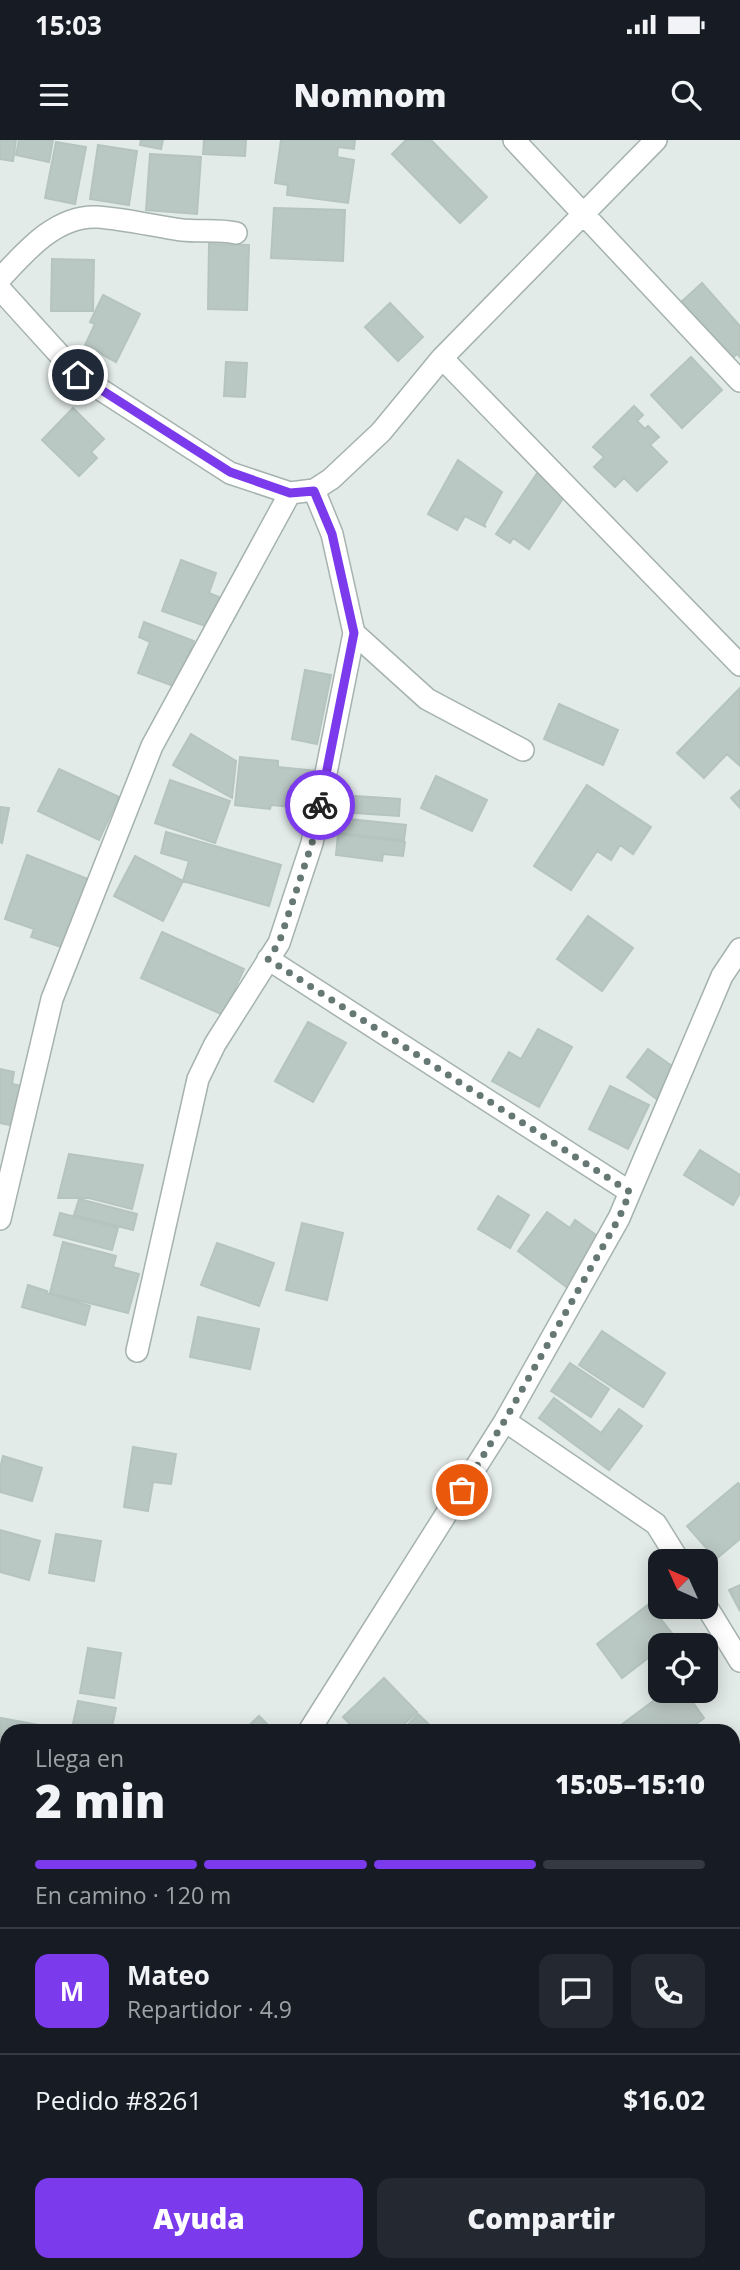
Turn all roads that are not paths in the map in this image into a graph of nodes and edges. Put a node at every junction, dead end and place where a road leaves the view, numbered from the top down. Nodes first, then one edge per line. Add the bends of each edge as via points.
1 (514, 140) edge
2 (656, 140) edge
3 (584, 214) junction
4 (236, 233) dead end
5 (0, 279) edge
6 (0, 289) edge
7 (442, 358) junction
8 (740, 381) edge
9 (314, 491) junction
10 (290, 493) junction
11 (354, 633) junction
12 (740, 665) edge
13 (523, 750) dead end
14 (740, 950) edge
15 (268, 959) junction
16 (630, 1192) junction
17 (0, 1219) edge
18 (137, 1351) dead end
19 (505, 1420) junction
20 (672, 1549) edge
21 (714, 1619) edge
22 (740, 1661) edge
23 (314, 1724) edge

1 - 3 street
2 - 3 street
3 - 7 street
3 - 8 street
4 - 5 street via 130,220 76,219 46,234
6 - 10 street via 78,375 230,472
7 - 9 street via 380,432
7 - 12 street
9 - 10 street
9 - 11 street via 332,534
10 - 17 street via 152,746 52,999
11 - 13 street via 427,699
11 - 15 street via 312,843 279,943
14 - 16 street via 722,976
15 - 16 street
15 - 18 street via 198,1079
16 - 19 street
19 - 20 street via 656,1524
19 - 23 street
21 - 22 street

